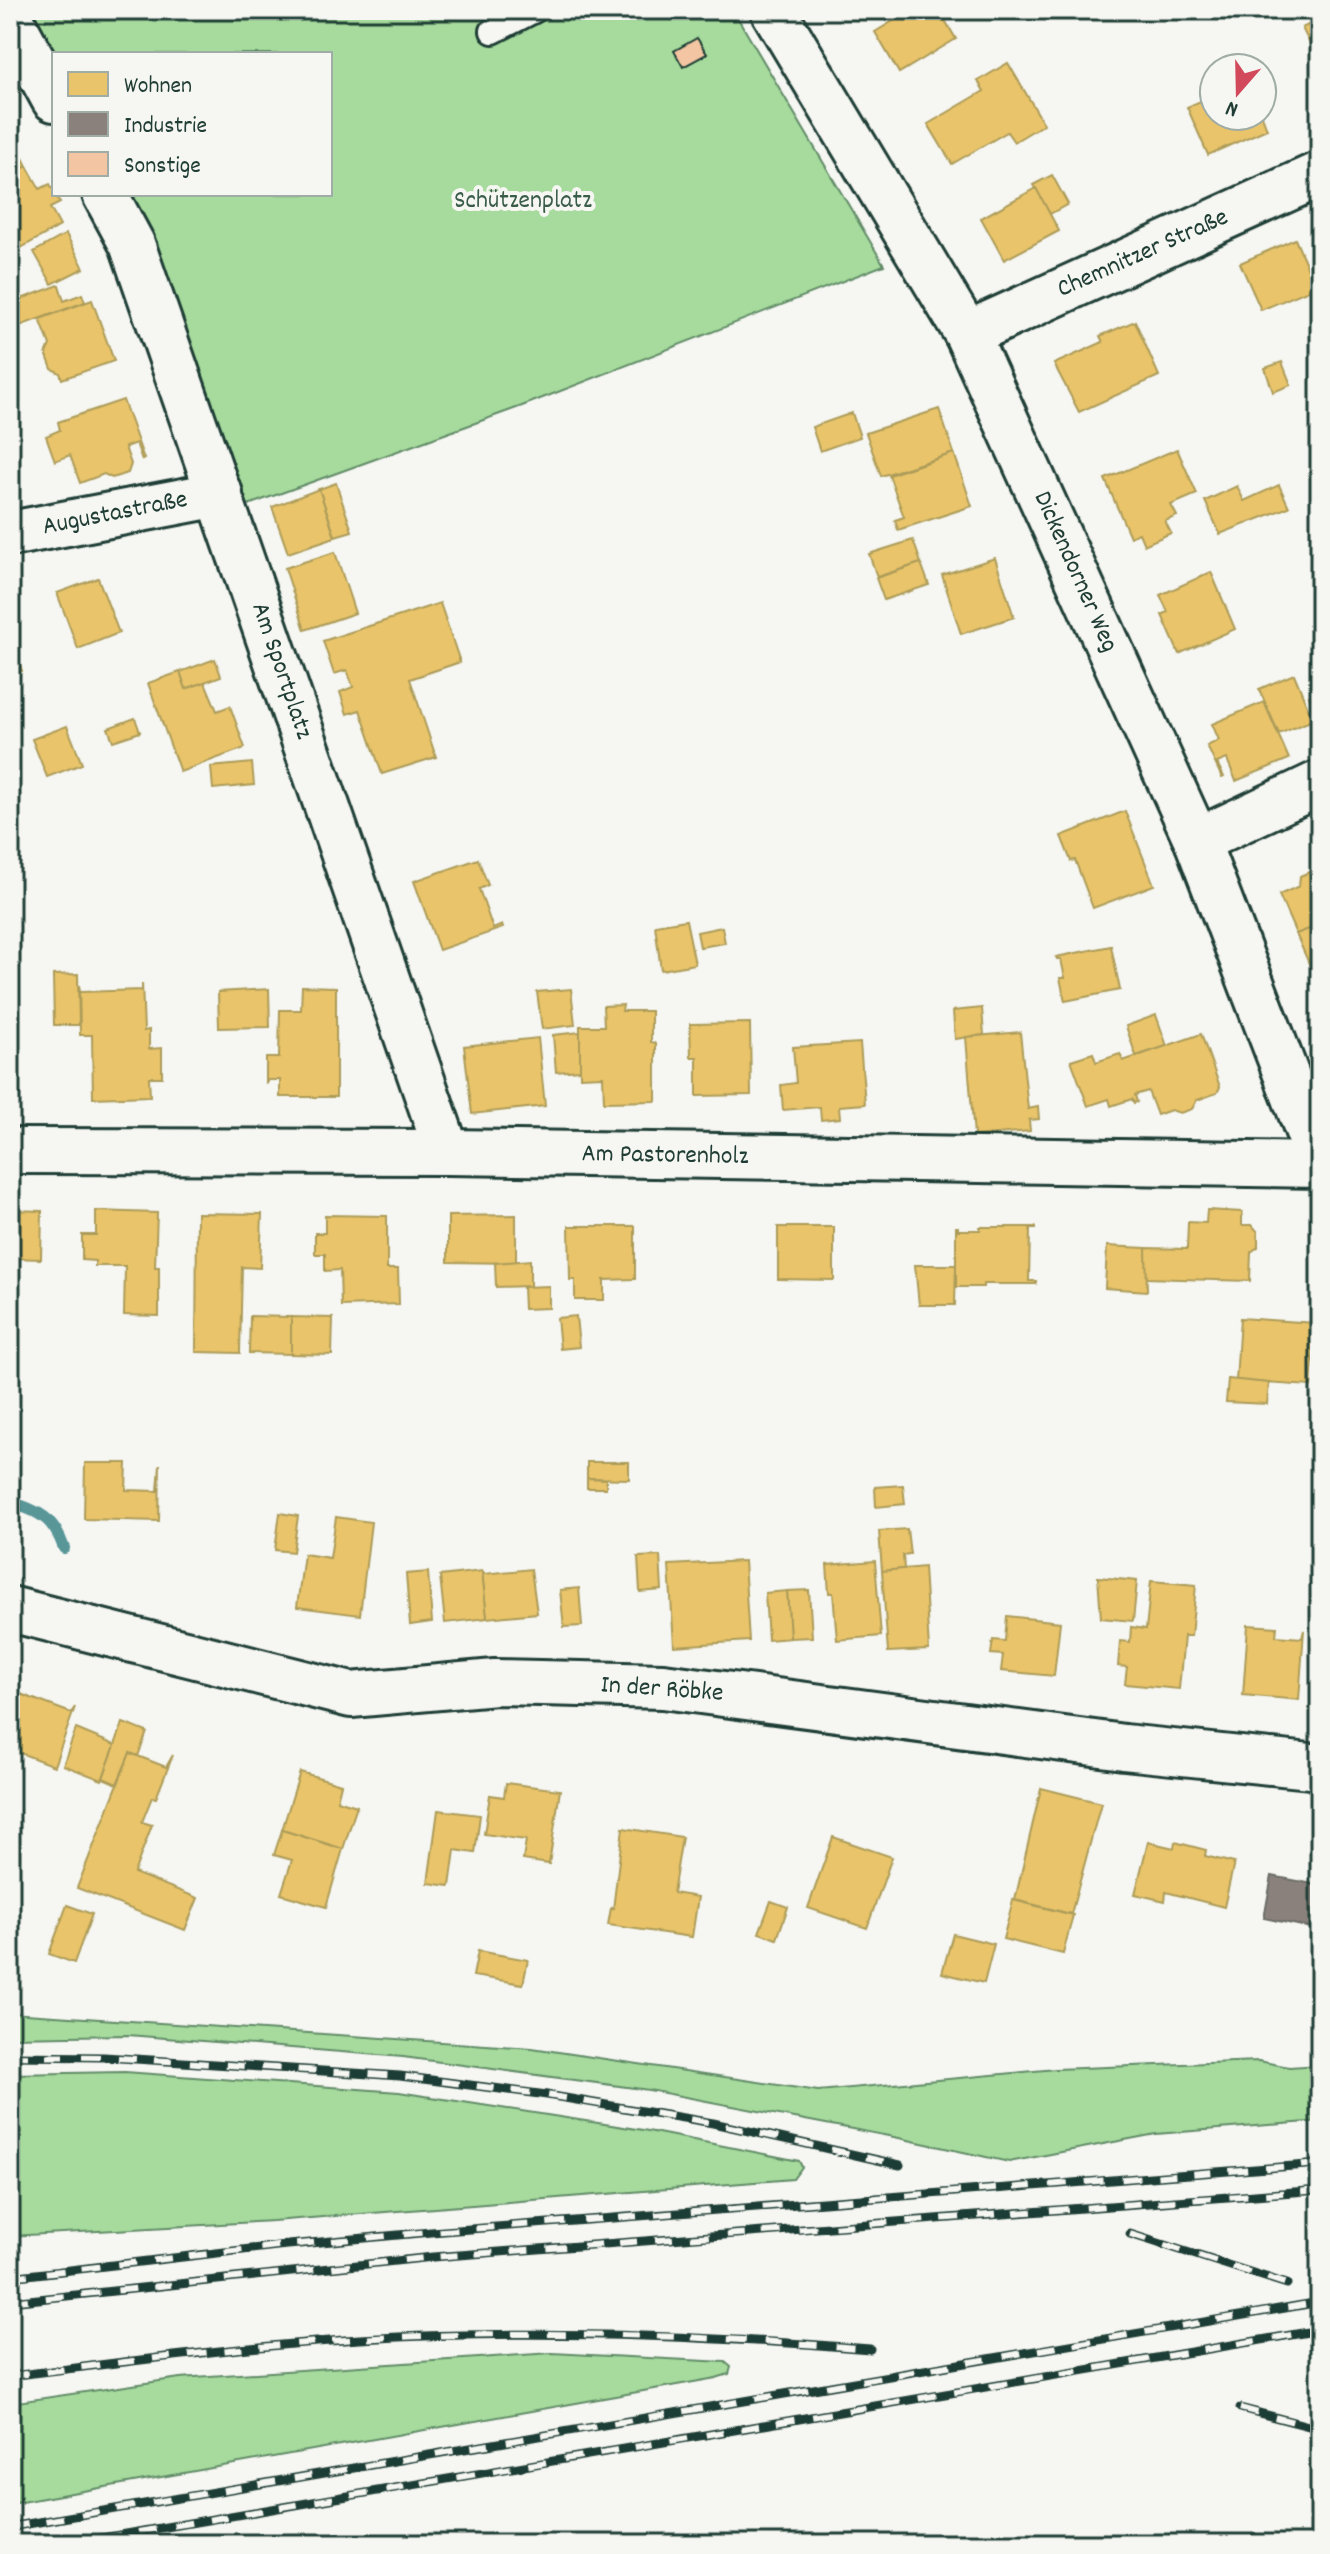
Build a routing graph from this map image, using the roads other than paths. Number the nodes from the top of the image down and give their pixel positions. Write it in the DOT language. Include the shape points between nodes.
graph roads {
  1 [pos="534,10"];
  2 [pos="773,10"];
  3 [pos="10,18"];
  4 [pos="493,31"];
  5 [pos="52,95"];
  6 [pos="1320,174"];
  7 [pos="106,196"];
  8 [pos="967,334"];
  9 [pos="220,494"];
  10 [pos="10,534"];
  11 [pos="1320,783"];
  12 [pos="1197,841"];
  13 [pos="10,1151"];
  14 [pos="447,1152"];
  15 [pos="1320,1164"];
  16 [pos="10,1609"];
  17 [pos="1320,1767"];
  1 -- 4 [label="lane"];
  2 -- 8 [label="street, Dickendorner Weg"];
  3 -- 5 [label="street"];
  6 -- 8 [label="street, Chemnitzer Straße"];
  7 -- 9 [label="street, Am Sportplatz" via="132,244"];
  8 -- 12 [label="street, Dickendorner Weg"];
  9 -- 10 [label="street, Augustastraße"];
  9 -- 14 [label="street, Am Sportplatz"];
  11 -- 12 [label="street"];
  12 -- 15 [label="street, Dickendorner Weg"];
  13 -- 14 [label="street, Am Pastorenholz"];
  14 -- 15 [label="street, Am Pastorenholz"];
  16 -- 17 [label="street, In der Röbke" via="351,1695 495,1682 663,1686 1124,1747"];
}
